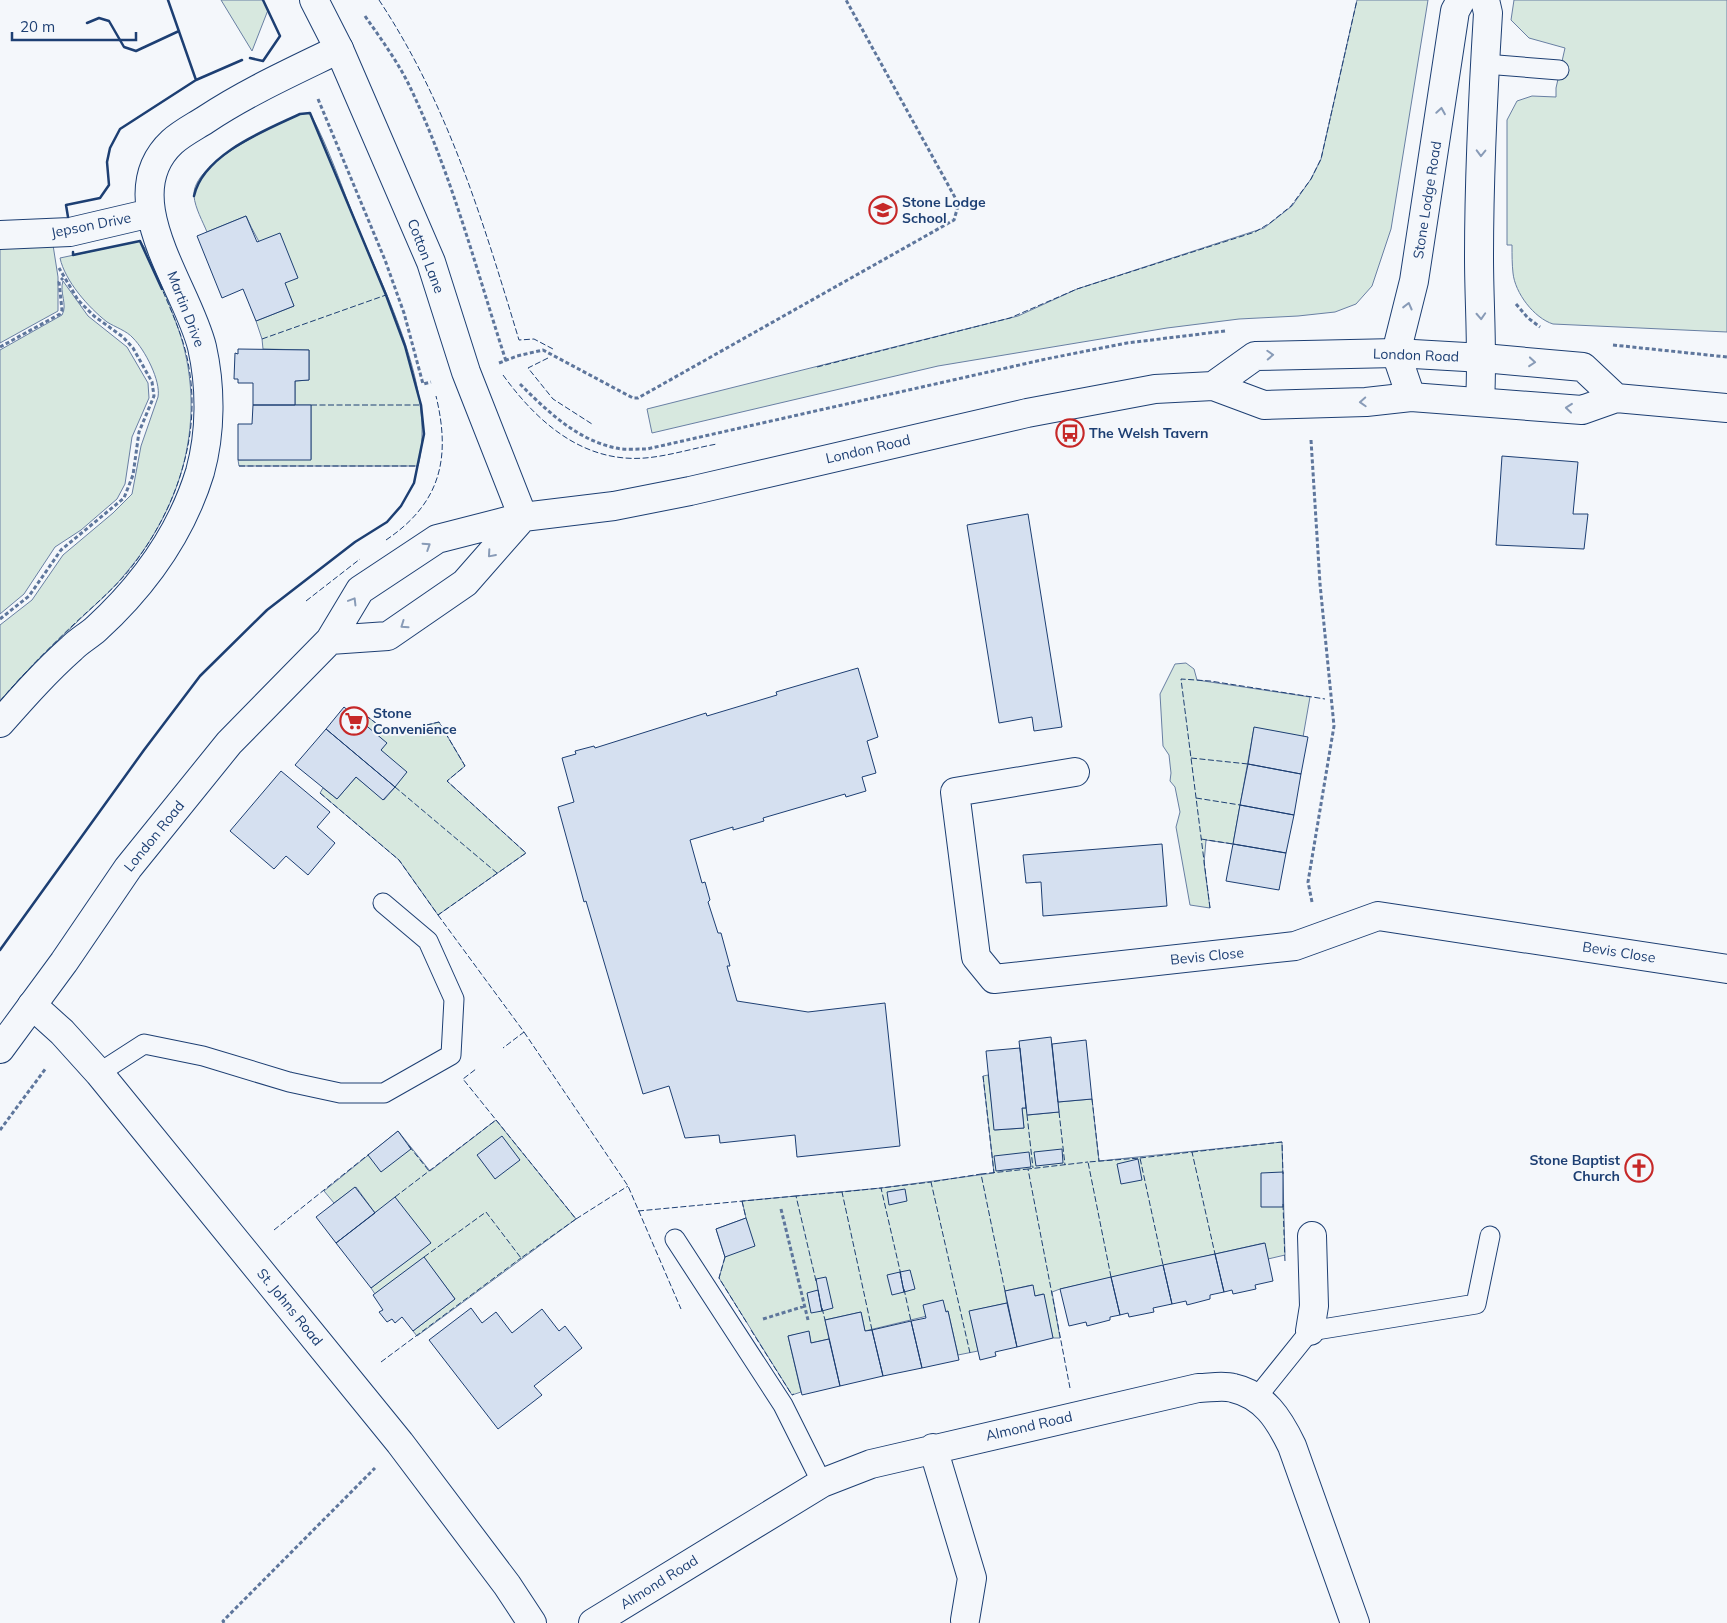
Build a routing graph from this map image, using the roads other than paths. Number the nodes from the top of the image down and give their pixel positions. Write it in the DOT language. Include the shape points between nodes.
graph roads {
  1 [pos="314,0"];
  2 [pos="1461,0"];
  3 [pos="1485,0"];
  4 [pos="339,49"];
  5 [pos="1485,64"];
  6 [pos="1559,70"];
  7 [pos="151,213"];
  8 [pos="0,235"];
  9 [pos="1396,353"];
  10 [pos="1483,358"];
  11 [pos="1213,386"];
  12 [pos="1412,397"];
  13 [pos="1616,398"];
  14 [pos="1480,401"];
  15 [pos="1727,408"];
  16 [pos="523,517"];
  17 [pos="330,640"];
  18 [pos="0,724"];
  19 [pos="1075,772"];
  20 [pos="383,903"];
  21 [pos="1727,969"];
  22 [pos="32,1005"];
  23 [pos="0,1050"];
  24 [pos="99,1073"];
  25 [pos="1312,1236"];
  26 [pos="1490,1236"];
  27 [pos="675,1239"];
  28 [pos="1310,1332"];
  29 [pos="1257,1397"];
  30 [pos="933,1448"];
  31 [pos="822,1483"];
  32 [pos="965,1620"];
  33 [pos="532,1623"];
  34 [pos="592,1623"];
  35 [pos="1355,1623"];
  1 -- 4 [label="street, Cotton Lane"];
  9 -- 2 [label="street, Stone Lodge Road, one-way" via="1414,281 1456,10"];
  3 -- 5 [label="street" via="1488,13"];
  4 -- 7 [label="street, Martin Drive" via="230,103 173,142 153,170 148,192"];
  4 -- 16 [label="street, Cotton Lane" via="431,262 466,372"];
  5 -- 6 [label="lane"];
  5 -- 10 [label="street, one-way" via="1479,235"];
  7 -- 8 [label="street, Jepson Drive" via="70,232"];
  7 -- 18 [label="street, Martin Drive" via="160,243 195,324 205,363 208,424 199,474 180,522 139,584 95,630 52,667"];
  9 -- 10 [label="street, London Road"];
  11 -- 9 [label="street, London Road, one-way" via="1255,356"];
  9 -- 12 [label="street"];
  10 -- 13 [label="street, London Road, one-way" via="1583,367"];
  10 -- 14 [label="street"];
  12 -- 11 [label="street, London Road, one-way" via="1366,402 1264,405"];
  11 -- 16 [label="street, London Road" via="1155,389 1045,409 690,491 614,506"];
  12 -- 14 [label="street, London Road"];
  13 -- 14 [label="street, London Road, one-way" via="1582,410"];
  13 -- 15 [label="street, London Road"];
  17 -- 16 [label="street, London Road, one-way" via="360,590 437,539"];
  16 -- 17 [label="street, one-way" via="465,583 388,636"];
  17 -- 22 [label="street, London Road" via="229,743 128,868"];
  19 -- 21 [label="street, Bevis Close" via="955,792 976,958 994,979 1295,946 1378,916"];
  20 -- 24 [label="lane" via="428,941 454,999 451,1055 384,1094 322,1090 203,1056 144,1044"];
  22 -- 23 [label="street, London Road"];
  22 -- 24 [label="street, St. Johns Road"];
  24 -- 33 [label="street, St. Johns Road" via="400,1443"];
  25 -- 28 [label="street" via="1314,1306"];
  26 -- 28 [label="lane" via="1476,1304"];
  27 -- 31 [label="lane" via="783,1405"];
  28 -- 29 [label="lane"];
  29 -- 30 [label="street, Almond Road" via="1232,1388 1198,1388"];
  29 -- 35 [label="street, Almond Road" via="1279,1418 1292,1446"];
  30 -- 31 [label="street, Almond Road" via="871,1464"];
  30 -- 32 [label="street" via="972,1578"];
  31 -- 34 [label="street, Almond Road"];
}
